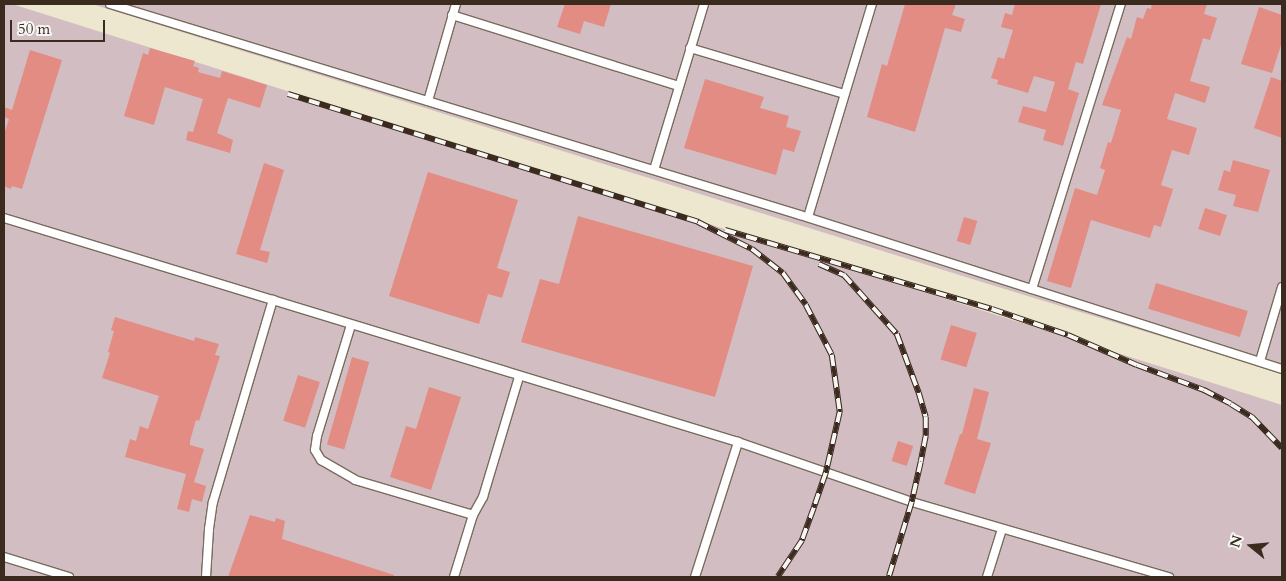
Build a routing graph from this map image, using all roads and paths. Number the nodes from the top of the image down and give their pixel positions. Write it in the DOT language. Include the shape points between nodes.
graph roads {
  1 [pos="110,4"];
  2 [pos="456,4"];
  3 [pos="704,4"];
  4 [pos="872,4"];
  5 [pos="1121,4"];
  6 [pos="452,15"];
  7 [pos="690,48"];
  8 [pos="679,86"];
  9 [pos="844,94"];
  10 [pos="428,101"];
  11 [pos="654,170"];
  12 [pos="808,217"];
  13 [pos="4,218"];
  14 [pos="1282,287"];
  15 [pos="1032,289"];
  16 [pos="274,300"];
  17 [pos="351,324"];
  18 [pos="1260,361"];
  19 [pos="1282,369"];
  20 [pos="519,377"];
  21 [pos="738,442"];
  22 [pos="473,515"];
  23 [pos="1002,529"];
  24 [pos="4,558"];
  25 [pos="69,577"];
  26 [pos="206,577"];
  27 [pos="454,577"];
  28 [pos="695,577"];
  29 [pos="987,577"];
  30 [pos="1169,577"];
  1 -- 10 [label="lane"];
  2 -- 6 [label="lane"];
  3 -- 7 [label="lane"];
  4 -- 9 [label="lane"];
  5 -- 15 [label="lane"];
  6 -- 8 [label="lane"];
  6 -- 10 [label="lane"];
  7 -- 8 [label="lane"];
  7 -- 9 [label="lane"];
  8 -- 11 [label="lane"];
  9 -- 12 [label="lane"];
  10 -- 11 [label="lane"];
  11 -- 12 [label="lane"];
  12 -- 15 [label="lane"];
  13 -- 16 [label="lane"];
  14 -- 18 [label="lane"];
  15 -- 18 [label="lane"];
  16 -- 17 [label="lane"];
  16 -- 26 [label="lane" via="213,502"];
  17 -- 20 [label="lane"];
  17 -- 22 [label="lane" via="317,436 315,450 321,460 355,480"];
  18 -- 19 [label="lane"];
  20 -- 21 [label="lane"];
  20 -- 22 [label="lane" via="483,496"];
  21 -- 23 [label="lane" via="912,502"];
  21 -- 28 [label="lane"];
  22 -- 27 [label="lane"];
  23 -- 29 [label="lane"];
  23 -- 30 [label="lane"];
  24 -- 25 [label="lane"];
}
